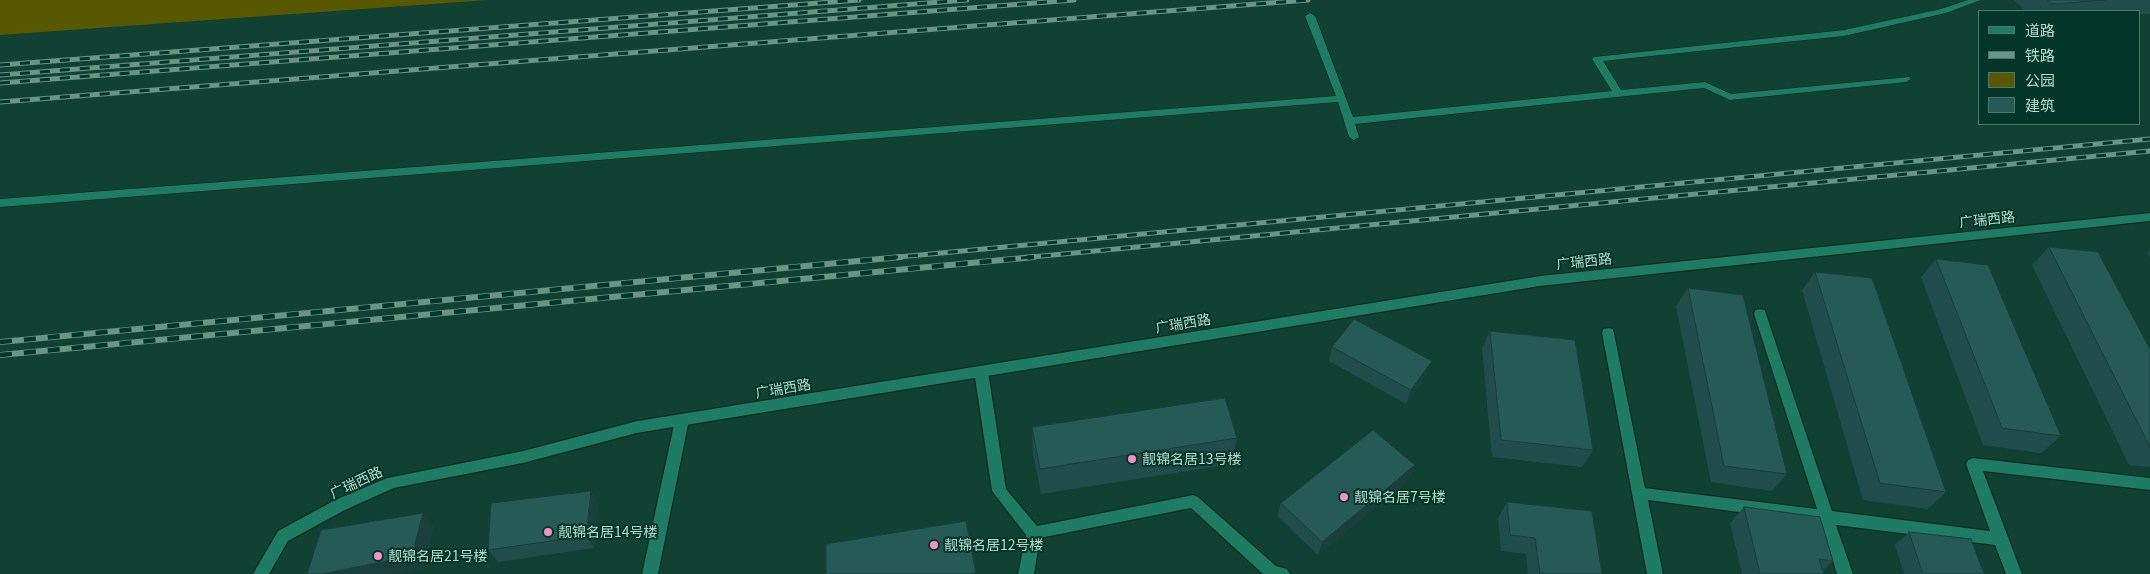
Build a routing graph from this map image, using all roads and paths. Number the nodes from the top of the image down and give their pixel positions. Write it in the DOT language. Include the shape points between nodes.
graph roads {
  1 [pos="1977,0"];
  2 [pos="1310,16"];
  3 [pos="1906,79"];
  4 [pos="1619,94"];
  5 [pos="1341,99"];
  6 [pos="1349,121"];
  7 [pos="1354,137"];
  8 [pos="0,203"];
  9 [pos="2150,218"];
  10 [pos="1760,314"];
  11 [pos="1608,333"];
  12 [pos="981,371"];
  13 [pos="682,420"];
  14 [pos="2150,484"];
  15 [pos="1639,493"];
  16 [pos="1828,517"];
  17 [pos="1034,534"];
  18 [pos="2000,539"];
  19 [pos="261,574"];
  20 [pos="650,574"];
  21 [pos="1026,574"];
  22 [pos="1282,574"];
  23 [pos="1654,574"];
  24 [pos="1845,574"];
  25 [pos="2014,574"];
  1 -- 4 [label="lane" via="1844,33 1597,58"];
  2 -- 5 [label="lane"];
  3 -- 4 [label="lane" via="1730,97 1705,85"];
  4 -- 6 [label="lane"];
  5 -- 6 [label="lane"];
  5 -- 8 [label="lane"];
  6 -- 7 [label="lane"];
  9 -- 12 [label="street, 广瑞西路" via="1540,281"];
  10 -- 16 [label="street"];
  11 -- 15 [label="street"];
  12 -- 13 [label="street, 广瑞西路"];
  12 -- 17 [label="street" via="999,491"];
  13 -- 19 [label="street, 广瑞西路" via="637,427 523,457 392,482 283,536"];
  13 -- 20 [label="street"];
  14 -- 18 [label="street" via="1973,464"];
  15 -- 16 [label="street"];
  15 -- 23 [label="street"];
  16 -- 18 [label="street"];
  16 -- 24 [label="street"];
  17 -- 21 [label="street"];
  17 -- 22 [label="street" via="1193,501 1273,574"];
  18 -- 25 [label="street"];
}
